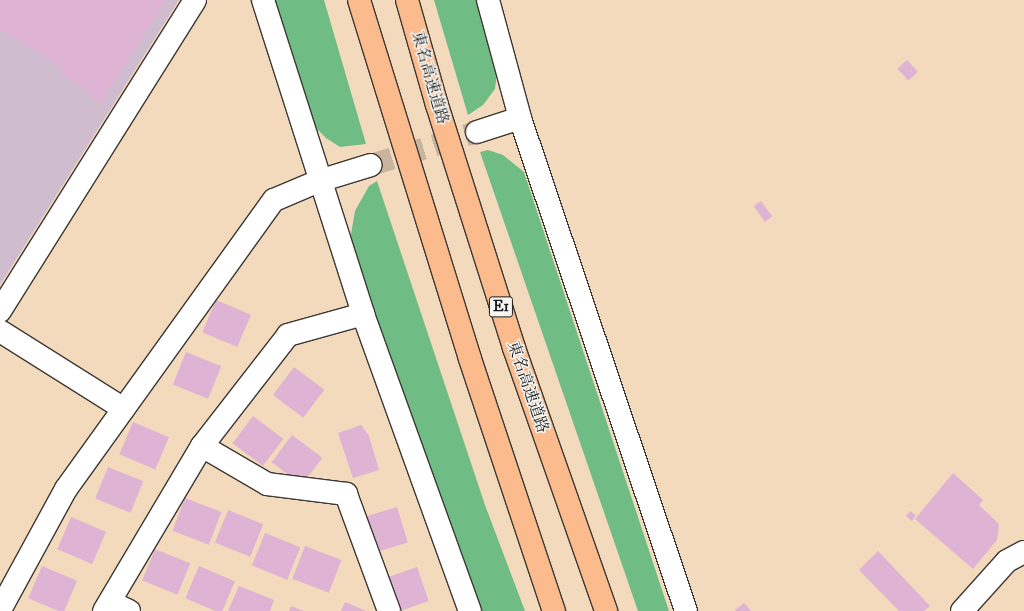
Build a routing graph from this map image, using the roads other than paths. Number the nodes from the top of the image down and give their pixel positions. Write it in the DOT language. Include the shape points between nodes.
graph roads {
  1 [pos="195,0"];
  2 [pos="263,0"];
  3 [pos="358,0"];
  4 [pos="407,0"];
  5 [pos="488,0"];
  6 [pos="520,118"];
  7 [pos="477,132"];
  8 [pos="371,165"];
  9 [pos="319,181"];
  10 [pos="0,311"];
  11 [pos="363,314"];
  12 [pos="0,331"];
  13 [pos="124,409"];
  14 [pos="202,446"];
  15 [pos="1024,552"];
  16 [pos="107,607"];
  17 [pos="0,610"];
  18 [pos="129,611"];
  19 [pos="389,611"];
  20 [pos="470,611"];
  21 [pos="554,611"];
  22 [pos="606,611"];
  23 [pos="686,611"];
  24 [pos="962,611"];
  1 -- 10 [label="street"];
  2 -- 9 [label="street"];
  3 -- 21 [label="highway" via="467,351"];
  4 -- 22 [label="highway, 東名高速道路 / E1" via="437,105 514,348"];
  5 -- 6 [label="street"];
  6 -- 7 [label="street"];
  6 -- 23 [label="street"];
  8 -- 9 [label="street"];
  9 -- 11 [label="street"];
  9 -- 13 [label="street" via="274,200"];
  11 -- 14 [label="street" via="288,335"];
  11 -- 20 [label="street"];
  12 -- 13 [label="street"];
  13 -- 17 [label="street" via="66,489"];
  14 -- 16 [label="street"];
  14 -- 19 [label="street" via="267,484 346,494"];
  15 -- 24 [label="street" via="1007,561"];
  16 -- 18 [label="street"];
}
